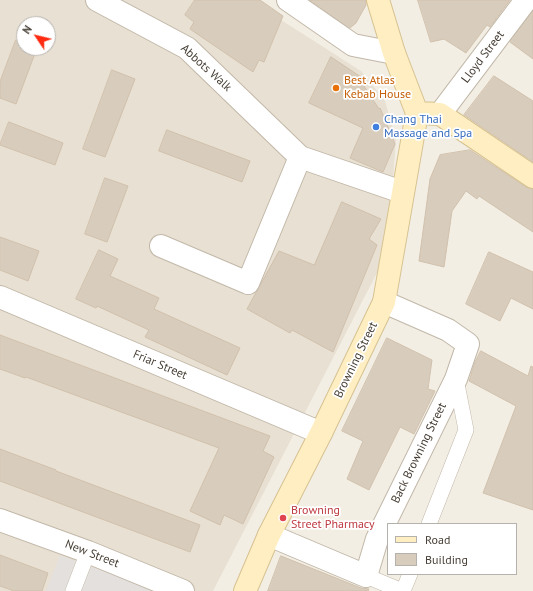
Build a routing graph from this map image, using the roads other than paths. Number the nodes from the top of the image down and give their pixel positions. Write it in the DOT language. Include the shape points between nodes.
graph roads {
  1 [pos="97,0"];
  2 [pos="288,0"];
  3 [pos="378,0"];
  4 [pos="526,0"];
  5 [pos="394,53"];
  6 [pos="417,113"];
  7 [pos="440,114"];
  8 [pos="300,157"];
  9 [pos="533,177"];
  10 [pos="402,192"];
  11 [pos="161,246"];
  12 [pos="0,297"];
  13 [pos="384,302"];
  14 [pos="456,379"];
  15 [pos="321,433"];
  16 [pos="0,520"];
  17 [pos="429,523"];
  18 [pos="269,535"];
  19 [pos="88,552"];
  20 [pos="410,575"];
  21 [pos="366,576"];
  22 [pos="153,585"];
  23 [pos="72,591"];
  24 [pos="183,591"];
  25 [pos="245,591"];
  26 [pos="403,591"];
  1 -- 8 [label="street, Abbots Walk" via="187,48"];
  2 -- 5 [label="street" via="353,45"];
  3 -- 5 [label="street"];
  4 -- 7 [label="street, Lloyd Street"];
  5 -- 6 [label="street"];
  6 -- 7 [label="street"];
  6 -- 10 [label="street, Browning Street"];
  7 -- 9 [label="street"];
  8 -- 10 [label="street, Abbots Walk"];
  8 -- 11 [label="street" via="248,283"];
  10 -- 13 [label="street, Browning Street"];
  12 -- 15 [label="street, Friar Street"];
  13 -- 14 [label="street, Back Browning Street" via="448,330 468,344"];
  13 -- 15 [label="street, Browning Street"];
  14 -- 17 [label="lane" via="466,430"];
  14 -- 21 [label="street, Back Browning Street" via="377,539"];
  15 -- 18 [label="street, Browning Street"];
  16 -- 19 [label="street, New Street"];
  18 -- 21 [label="street"];
  18 -- 25 [label="street, Browning Street"];
  19 -- 22 [label="street, New Street"];
  19 -- 23 [label="lane"];
  20 -- 26 [label="lane"];
  21 -- 26 [label="lane"];
  22 -- 24 [label="street, New Street"];
}
